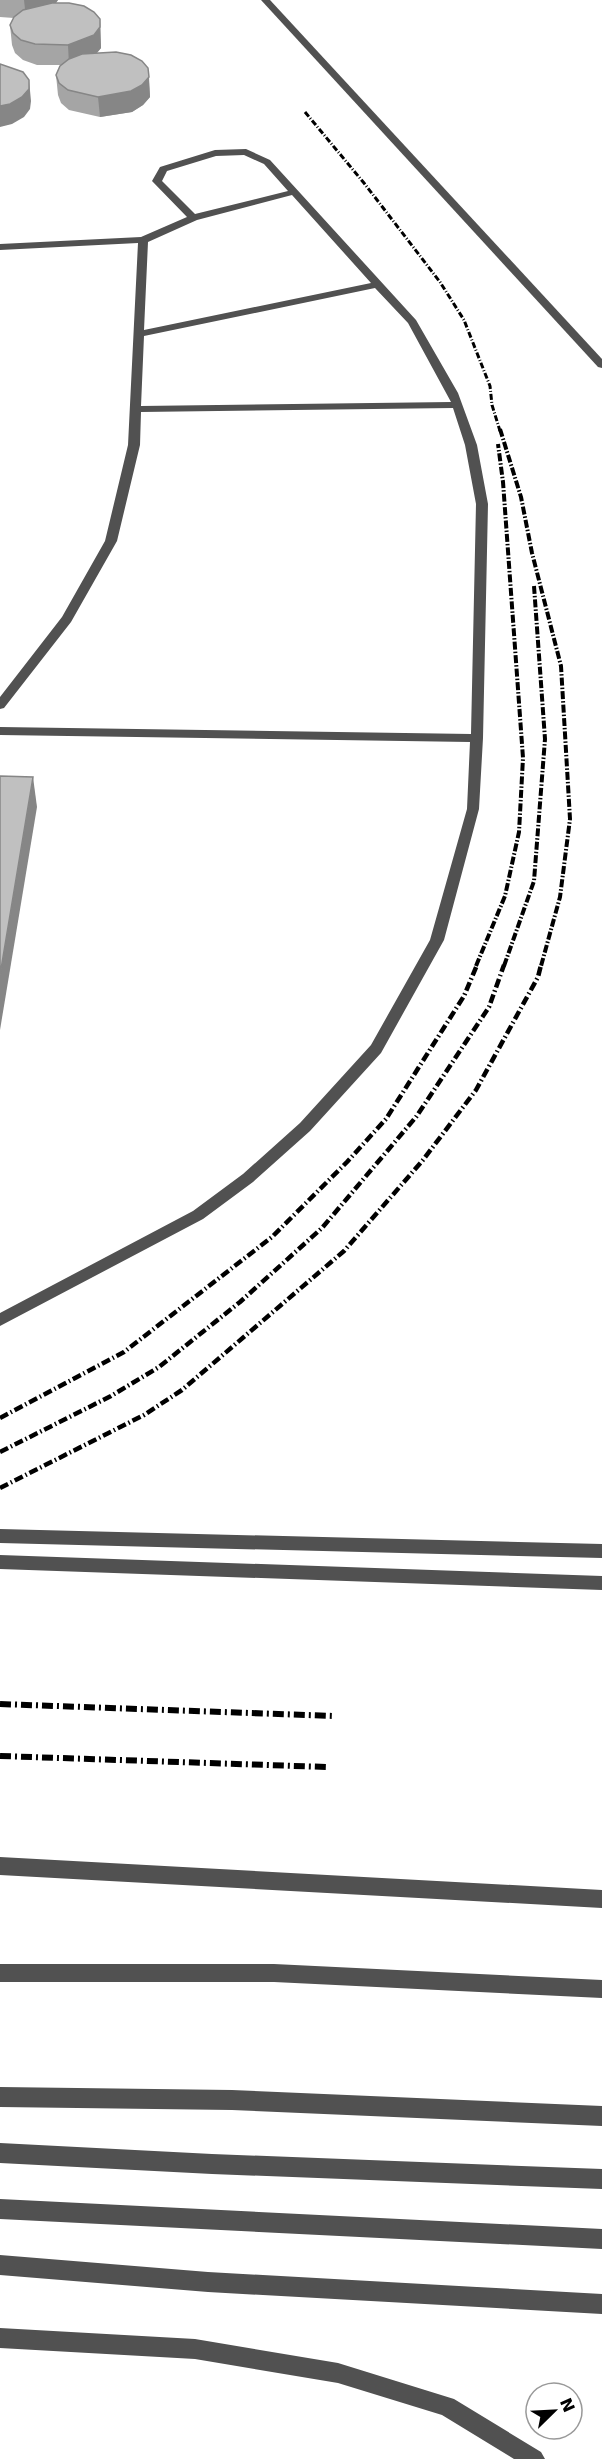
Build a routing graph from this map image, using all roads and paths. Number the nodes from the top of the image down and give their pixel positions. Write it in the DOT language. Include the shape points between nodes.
graph roads {
  1 [pos="265,0"];
  2 [pos="294,192"];
  3 [pos="193,218"];
  4 [pos="143,240"];
  5 [pos="0,246"];
  6 [pos="379,284"];
  7 [pos="140,334"];
  8 [pos="602,365"];
  9 [pos="457,405"];
  10 [pos="136,409"];
  11 [pos="0,705"];
  12 [pos="0,731"];
  13 [pos="477,738"];
  14 [pos="0,1320"];
  15 [pos="0,1536"];
  16 [pos="602,1551"];
  17 [pos="0,1562"];
  18 [pos="602,1583"];
  19 [pos="0,1866"];
  20 [pos="602,1899"];
  21 [pos="0,1973"];
  22 [pos="602,1989"];
  23 [pos="0,2097"];
  24 [pos="602,2116"];
  25 [pos="0,2153"];
  26 [pos="602,2179"];
  27 [pos="0,2209"];
  28 [pos="602,2239"];
  29 [pos="0,2265"];
  30 [pos="602,2304"];
  31 [pos="0,2338"];
  32 [pos="534,2459"];
  1 -- 8 [label="street"];
  2 -- 3 [label="street"];
  2 -- 3 [label="street" via="267,162 246,152 215,153 162,169 157,181"];
  2 -- 6 [label="street"];
  3 -- 4 [label="street"];
  4 -- 5 [label="street"];
  4 -- 7 [label="street"];
  6 -- 7 [label="street"];
  6 -- 9 [label="street" via="412,322"];
  7 -- 10 [label="street"];
  9 -- 10 [label="street"];
  9 -- 13 [label="street" via="471,445 482,504"];
  10 -- 11 [label="street" via="134,445 111,541 67,619"];
  12 -- 13 [label="street"];
  13 -- 14 [label="street" via="473,809 437,940 376,1049 305,1127 248,1178 198,1215"];
  15 -- 16 [label="street"];
  17 -- 18 [label="street"];
  19 -- 20 [label="street"];
  21 -- 22 [label="street" via="274,1973"];
  23 -- 24 [label="street" via="232,2100"];
  25 -- 26 [label="street"];
  27 -- 28 [label="street"];
  29 -- 30 [label="street" via="208,2282"];
  31 -- 32 [label="street" via="195,2349 338,2373 447,2406"];
}
